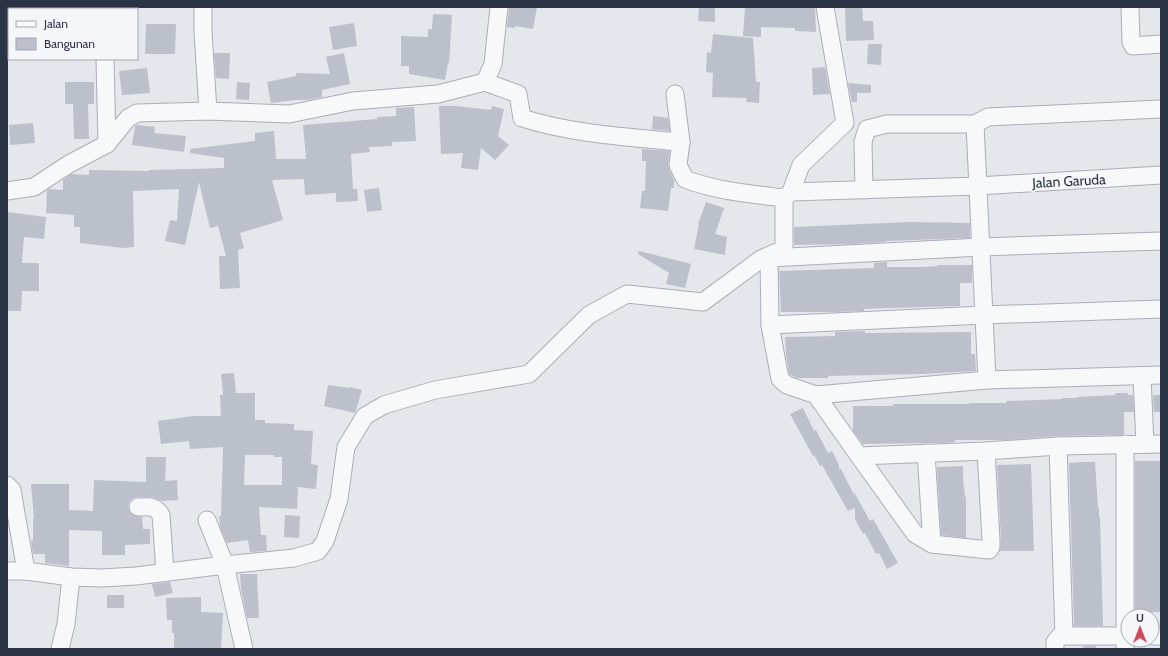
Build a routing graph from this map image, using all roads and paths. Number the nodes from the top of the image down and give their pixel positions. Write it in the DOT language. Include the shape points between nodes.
graph roads {
  1 [pos="204,7"];
  2 [pos="499,7"];
  3 [pos="825,7"];
  4 [pos="1130,7"];
  5 [pos="1161,44"];
  6 [pos="105,60"];
  7 [pos="485,82"];
  8 [pos="675,94"];
  9 [pos="1161,109"];
  10 [pos="208,111"];
  11 [pos="975,124"];
  12 [pos="681,142"];
  13 [pos="107,144"];
  14 [pos="1161,176"];
  15 [pos="978,186"];
  16 [pos="864,190"];
  17 [pos="7,191"];
  18 [pos="787,195"];
  19 [pos="1161,241"];
  20 [pos="981,247"];
  21 [pos="767,258"];
  22 [pos="1161,309"];
  23 [pos="984,315"];
  24 [pos="770,325"];
  25 [pos="1161,375"];
  26 [pos="1142,376"];
  27 [pos="988,380"];
  28 [pos="816,395"];
  29 [pos="1125,444"];
  30 [pos="1153,444"];
  31 [pos="1058,446"];
  32 [pos="986,451"];
  33 [pos="926,453"];
  34 [pos="859,456"];
  35 [pos="7,485"];
  36 [pos="138,507"];
  37 [pos="207,520"];
  38 [pos="932,544"];
  39 [pos="224,565"];
  40 [pos="7,571"];
  41 [pos="26,571"];
  42 [pos="165,572"];
  43 [pos="71,577"];
  44 [pos="1126,608"];
  45 [pos="1120,640"];
  46 [pos="1060,642"];
  47 [pos="60,649"];
  48 [pos="244,649"];
  1 -- 10 [label="street"];
  2 -- 7 [label="street" via="493,64"];
  3 -- 18 [label="street" via="845,123 802,165"];
  4 -- 5 [label="street" via="1130,42 1133,46"];
  6 -- 13 [label="street"];
  7 -- 10 [label="street" via="438,94 353,101 289,114"];
  7 -- 12 [label="street" via="518,94 522,118 544,125"];
  8 -- 12 [label="street"];
  9 -- 11 [label="street" via="988,118"];
  10 -- 13 [label="street" via="137,113 128,118"];
  11 -- 15 [label="street"];
  11 -- 16 [label="street" via="887,124 867,128 863,142"];
  12 -- 18 [label="street, Jalan Garuda" via="678,165 684,179 732,192"];
  13 -- 17 [label="street" via="69,164 34,187"];
  14 -- 15 [label="street, Jalan Garuda"];
  15 -- 16 [label="street, Jalan Garuda"];
  15 -- 20 [label="street"];
  16 -- 18 [label="street, Jalan Garuda"];
  18 -- 21 [label="street" via="784,248"];
  19 -- 20 [label="street"];
  20 -- 21 [label="street"];
  20 -- 23 [label="street"];
  21 -- 24 [label="street"];
  21 -- 39 [label="street" via="703,302 627,294 589,315 529,374 435,390 384,405 365,416 346,447 339,499 325,542 318,551 294,558"];
  22 -- 23 [label="street"];
  23 -- 24 [label="street"];
  23 -- 27 [label="street"];
  24 -- 28 [label="street" via="780,379 787,385"];
  25 -- 26 [label="street"];
  26 -- 27 [label="street"];
  26 -- 30 [label="street"];
  27 -- 28 [label="street"];
  28 -- 34 [label="street"];
  29 -- 30 [label="street"];
  29 -- 31 [label="street"];
  29 -- 44 [label="street"];
  31 -- 32 [label="street"];
  31 -- 46 [label="street"];
  32 -- 33 [label="street"];
  32 -- 38 [label="street" via="991,547 989,550"];
  33 -- 34 [label="street"];
  33 -- 38 [label="street"];
  34 -- 38 [label="street" via="915,534"];
  35 -- 41 [label="street" via="12,490"];
  36 -- 42 [label="street" via="154,507 161,515"];
  37 -- 39 [label="street"];
  39 -- 42 [label="street"];
  39 -- 48 [label="street"];
  40 -- 41 [label="street"];
  41 -- 43 [label="street"];
  42 -- 43 [label="street" via="102,578"];
  43 -- 47 [label="street" via="66,624"];
  45 -- 46 [label="street"];
}
